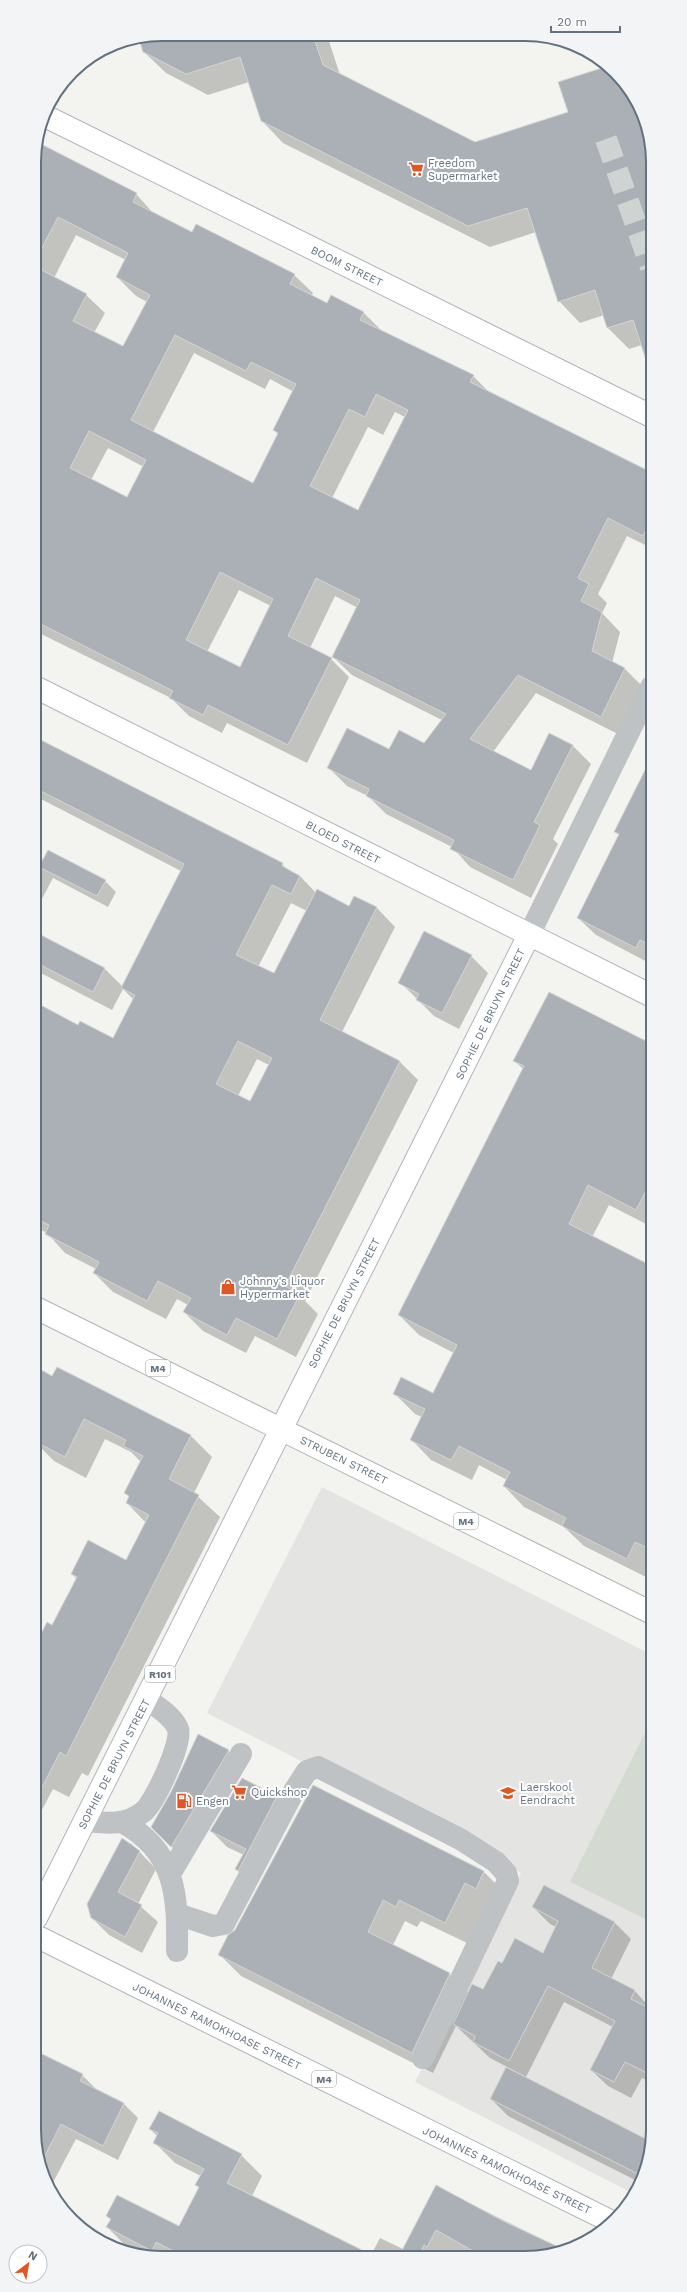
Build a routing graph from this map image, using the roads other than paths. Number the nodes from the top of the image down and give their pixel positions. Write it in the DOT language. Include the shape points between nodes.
graph roads {
  1 [pos="49,118"];
  2 [pos="646,414"];
  3 [pos="41,690"];
  4 [pos="646,697"];
  5 [pos="529,935"];
  6 [pos="646,993"];
  7 [pos="41,1310"];
  8 [pos="281,1429"];
  9 [pos="646,1604"];
  10 [pos="147,1699"];
  11 [pos="241,1754"];
  12 [pos="84,1821"];
  13 [pos="122,1822"];
  14 [pos="170,1874"];
  15 [pos="41,1908"];
  16 [pos="177,1914"];
  17 [pos="41,1938"];
  18 [pos="178,1951"];
  19 [pos="423,2058"];
  20 [pos="607,2219"];
  1 -- 2 [label="main road, BOOM STREET"];
  3 -- 5 [label="main road, BLOED STREET"];
  4 -- 5 [label="street, SOPHIE DE BRUYN STREET / R101"];
  5 -- 6 [label="main road, BLOED STREET"];
  5 -- 8 [label="main road, SOPHIE DE BRUYN STREET / R101"];
  7 -- 8 [label="main road, STRUBEN STREET / M4"];
  8 -- 9 [label="main road, STRUBEN STREET / M4"];
  8 -- 10 [label="main road, SOPHIE DE BRUYN STREET / R101"];
  10 -- 12 [label="main road, SOPHIE DE BRUYN STREET / R101"];
  10 -- 13 [label="street" via="178,1729 177,1746 153,1799 144,1812"];
  11 -- 14 [label="street"];
  12 -- 13 [label="street" via="117,1824"];
  12 -- 15 [label="main road, SOPHIE DE BRUYN STREET / R101"];
  13 -- 14 [label="street" via="135,1828 153,1844"];
  14 -- 16 [label="street"];
  16 -- 18 [label="street"];
  16 -- 19 [label="street" via="213,1926 224,1924 294,1791 308,1771 318,1767 460,1839 496,1862 506,1873 508,1881"];
  17 -- 20 [label="main road, JOHANNES RAMOKHOASE STREET / M4"];
}
